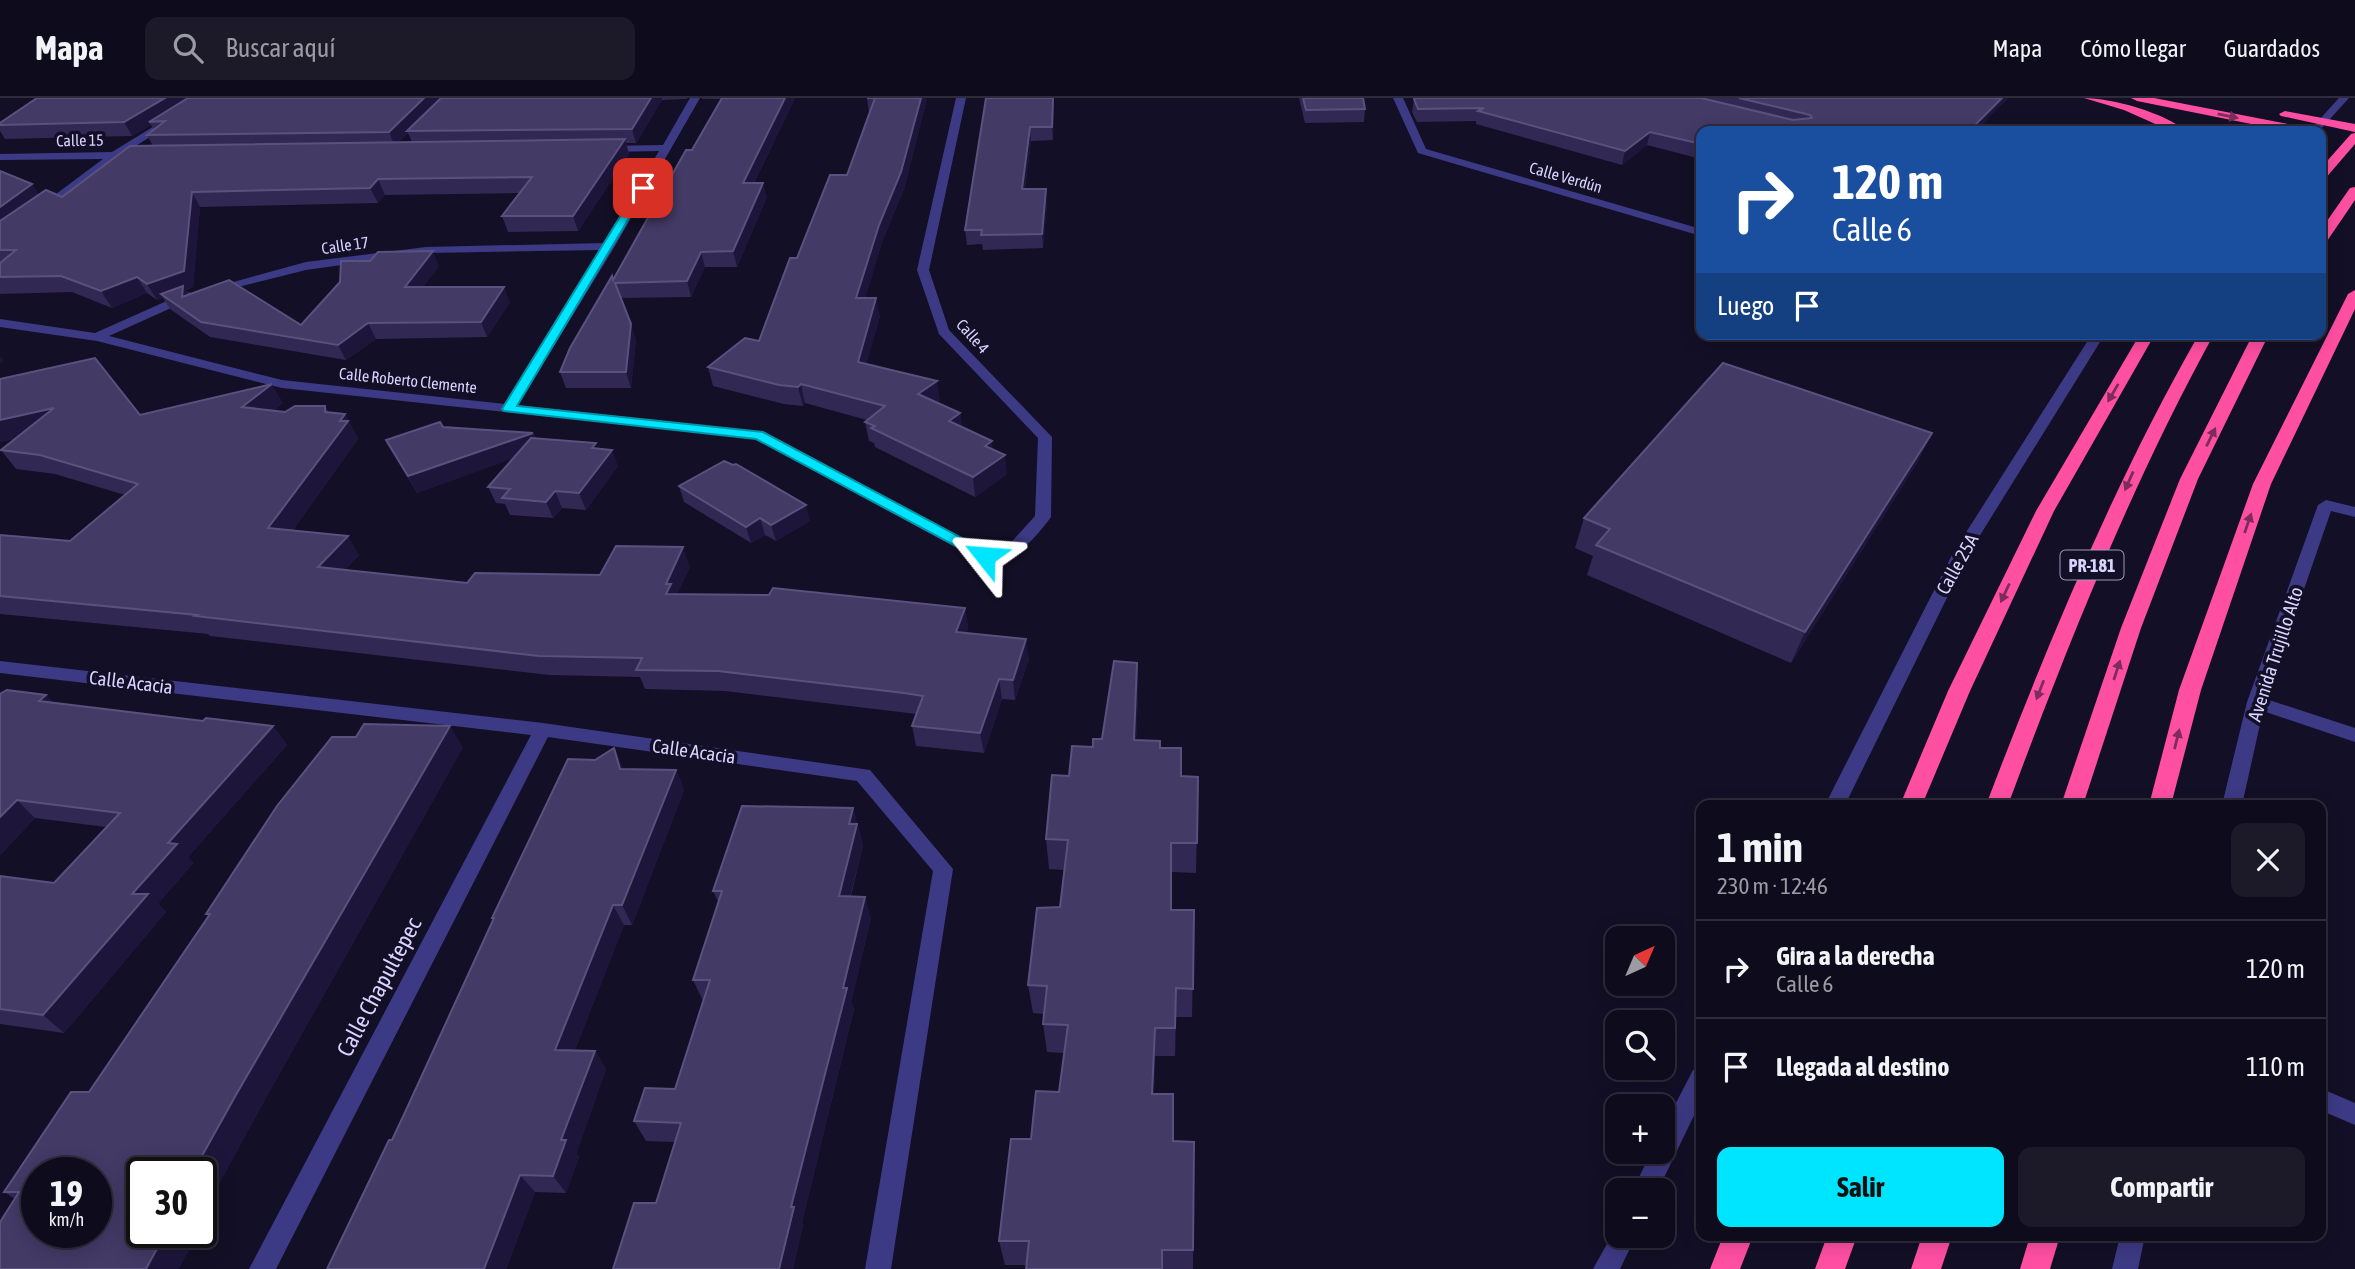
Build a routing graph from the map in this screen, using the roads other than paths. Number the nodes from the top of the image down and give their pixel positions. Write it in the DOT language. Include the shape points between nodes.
graph roads {
  1 [pos="206,98"];
  2 [pos="695,98"];
  3 [pos="961,98"];
  4 [pos="1398,98"];
  5 [pos="2090,98"];
  6 [pos="2137,98"];
  7 [pos="2204,98"];
  8 [pos="2344,98"];
  9 [pos="2169,126"];
  10 [pos="2278,126"];
  11 [pos="2308,126"];
  12 [pos="2321,126"];
  13 [pos="2355,128"];
  14 [pos="2326,129"];
  15 [pos="2326,131"];
  16 [pos="2355,140"];
  17 [pos="665,148"];
  18 [pos="595,149"];
  19 [pos="114,155"];
  20 [pos="155,155"];
  21 [pos="0,157"];
  22 [pos="2326,171"];
  23 [pos="2355,191"];
  24 [pos="31,216"];
  25 [pos="1696,232"];
  26 [pos="2326,232"];
  27 [pos="609,246"];
  28 [pos="2355,294"];
  29 [pos="0,323"];
  30 [pos="97,337"];
  31 [pos="2095,340"];
  32 [pos="2145,340"];
  33 [pos="2204,340"];
  34 [pos="2258,340"];
  35 [pos="509,409"];
  36 [pos="2355,512"];
  37 [pos="1031,531"];
  38 [pos="0,667"];
  39 [pos="2256,702"];
  40 [pos="543,730"];
  41 [pos="2355,735"];
  42 [pos="1838,800"];
  43 [pos="1913,800"];
  44 [pos="1999,800"];
  45 [pos="2074,800"];
  46 [pos="2161,800"];
  47 [pos="2233,800"];
  48 [pos="1696,1087"];
  49 [pos="2326,1102"];
  50 [pos="2355,1114"];
  51 [pos="1651,1178"];
  52 [pos="1736,1241"];
  53 [pos="1840,1241"];
  54 [pos="1935,1241"];
  55 [pos="2043,1241"];
  56 [pos="2132,1241"];
  57 [pos="1617,1248"];
  58 [pos="262,1269"];
  59 [pos="878,1269"];
  60 [pos="1606,1269"];
  61 [pos="1725,1269"];
  62 [pos="1830,1269"];
  63 [pos="1926,1269"];
  64 [pos="2035,1269"];
  65 [pos="2125,1269"];
  1 -- 19 [label="street"];
  2 -- 17 [label="street"];
  3 -- 37 [label="street, Calle 4" via="923,270 943,331 1045,437 1044,517"];
  4 -- 25 [label="street, Calle Verdún" via="1422,150"];
  5 -- 9 [label="highway"];
  6 -- 10 [label="highway, one-way"];
  7 -- 11 [label="highway"];
  8 -- 12 [label="street"];
  13 -- 14 [label="highway"];
  15 -- 16 [label="highway"];
  16 -- 22 [label="highway"];
  17 -- 18 [label="street"];
  17 -- 27 [label="street"];
  19 -- 20 [label="street, Calle 15"];
  19 -- 21 [label="street, Calle 15"];
  19 -- 24 [label="street"];
  23 -- 26 [label="highway"];
  27 -- 30 [label="street, Calle 17" via="426,250 306,266 180,297"];
  27 -- 35 [label="street"];
  46 -- 28 [label="highway, one-way" via="2190,690 2262,484"];
  29 -- 30 [label="street, Calle Roberto Clemente"];
  30 -- 35 [label="street, Calle Roberto Clemente" via="282,384"];
  31 -- 42 [label="street, Calle 25A" via="1961,553"];
  32 -- 43 [label="highway, one-way" via="2045,511 1959,691"];
  33 -- 44 [label="highway, PR-181, one-way" via="2137,461 2060,637"];
  45 -- 34 [label="highway, PR-181, one-way" via="2131,628 2189,479"];
  35 -- 37 [label="street, Calle Roberto Clemente" via="759,435 985,556 1012,551"];
  36 -- 39 [label="street, Avenida Trujillo Alto" via="2326,505"];
  38 -- 40 [label="street, Calle Acacia"];
  39 -- 41 [label="street"];
  39 -- 47 [label="street, Avenida Trujillo Alto"];
  40 -- 58 [label="street, Calle Chapultepec"];
  40 -- 59 [label="street, Calle Acacia" via="863,775 943,869"];
  48 -- 51 [label="street"];
  49 -- 50 [label="street"];
  52 -- 61 [label="highway"];
  53 -- 62 [label="highway"];
  54 -- 63 [label="highway"];
  55 -- 64 [label="highway"];
  56 -- 65 [label="street"];
  57 -- 60 [label="street"];
}
